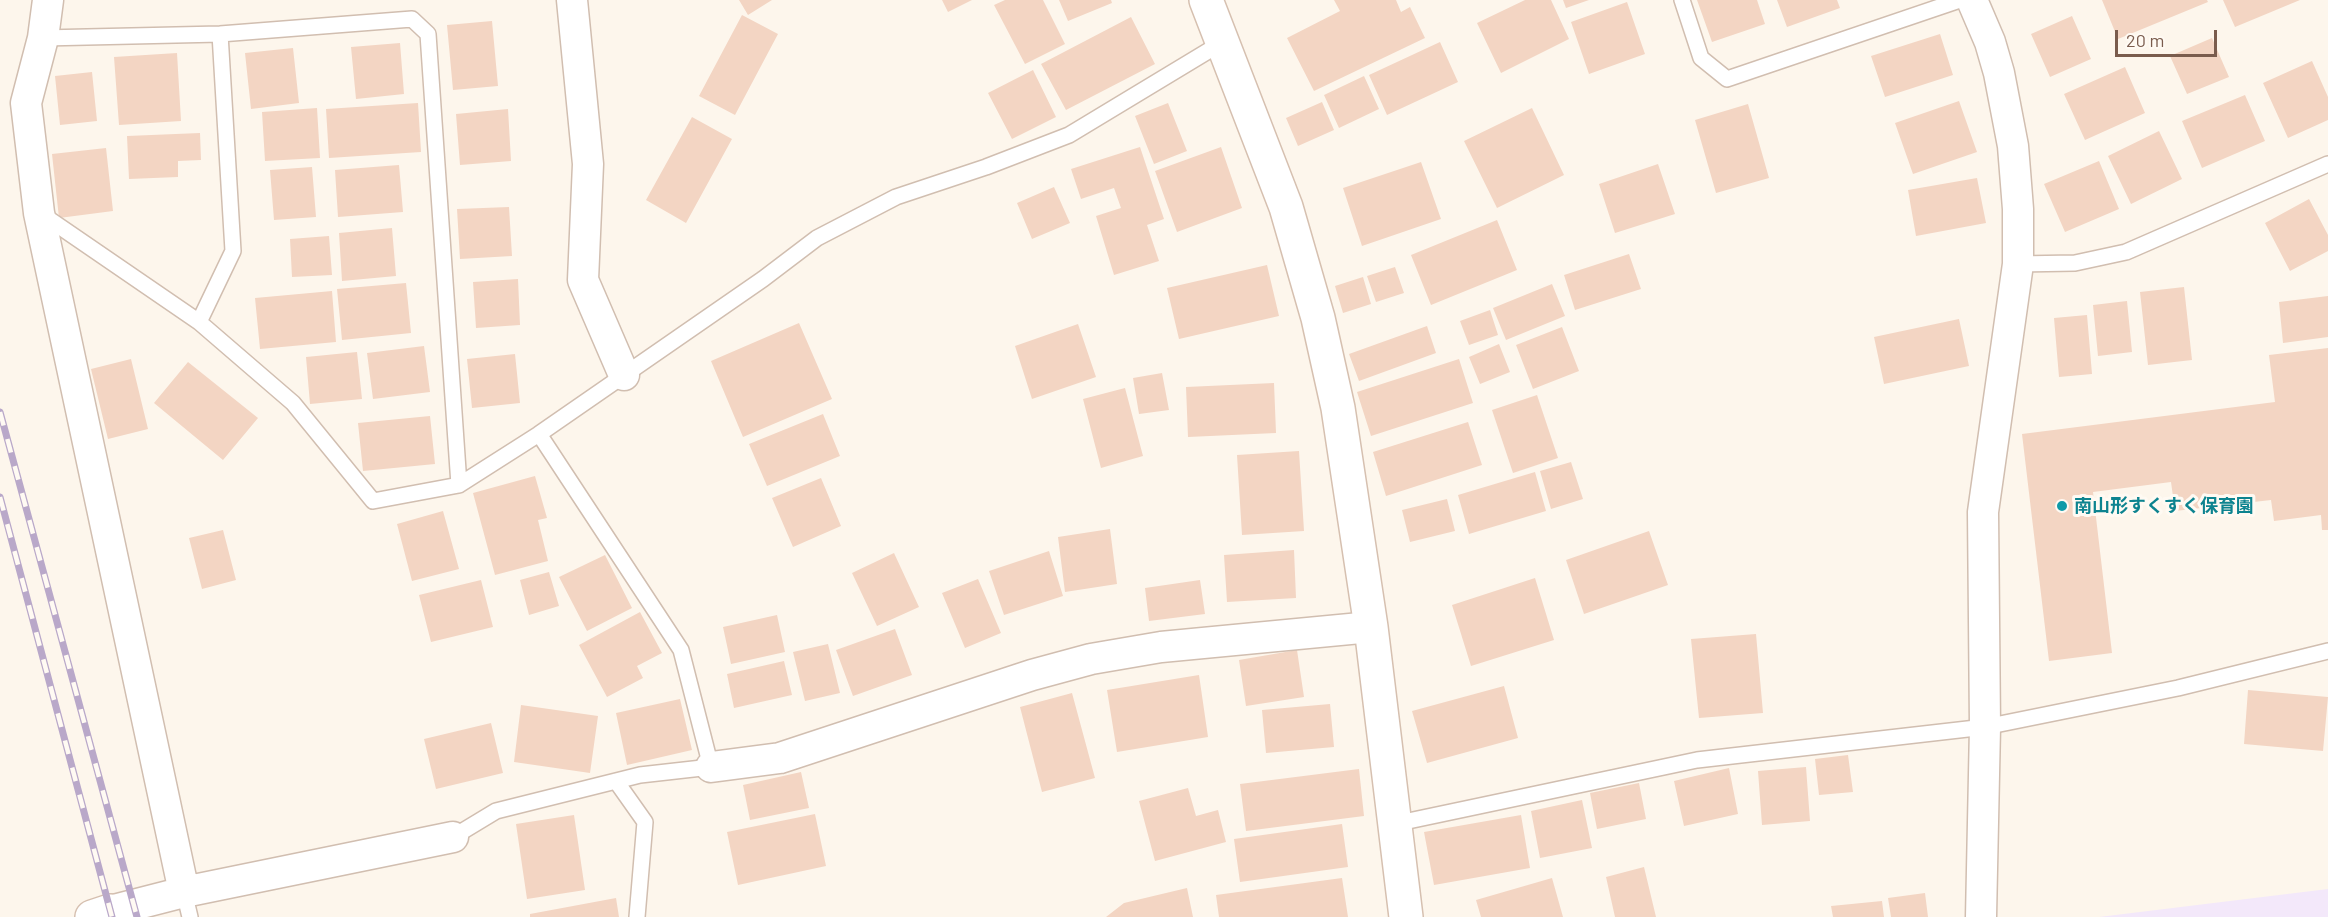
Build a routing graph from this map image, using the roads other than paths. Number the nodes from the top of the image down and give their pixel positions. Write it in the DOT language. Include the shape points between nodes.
graph roads {
  1 [pos="48,0"];
  2 [pos="572,0"];
  3 [pos="1206,0"];
  4 [pos="1682,0"];
  5 [pos="1960,0"];
  6 [pos="1972,0"];
  7 [pos="220,34"];
  8 [pos="43,38"];
  9 [pos="1223,42"];
  10 [pos="2328,164"];
  11 [pos="39,213"];
  12 [pos="2018,264"];
  13 [pos="199,322"];
  14 [pos="624,375"];
  15 [pos="539,434"];
  16 [pos="459,485"];
  17 [pos="1371,627"];
  18 [pos="2328,651"];
  19 [pos="1985,726"];
  20 [pos="711,767"];
  21 [pos="616,781"];
  22 [pos="1394,824"];
  23 [pos="453,837"];
  24 [pos="187,904"];
  25 [pos="101,914"];
  26 [pos="637,917"];
  27 [pos="1406,917"];
  28 [pos="1981,917"];
  1 -- 8 [label="street"];
  2 -- 14 [label="street" via="588,164 583,280"];
  3 -- 9 [label="street"];
  4 -- 5 [label="lane" via="1701,58 1727,79"];
  6 -- 12 [label="street" via="1993,52 2013,146"];
  7 -- 8 [label="lane"];
  7 -- 13 [label="lane" via="233,251"];
  7 -- 16 [label="lane" via="412,19 428,34"];
  8 -- 11 [label="street" via="26,104"];
  9 -- 14 [label="lane" via="1069,135 896,197 817,238"];
  9 -- 17 [label="street" via="1286,207 1318,318 1338,408"];
  10 -- 12 [label="lane" via="2126,252 2075,262"];
  11 -- 13 [label="lane"];
  11 -- 24 [label="street"];
  12 -- 19 [label="street" via="1983,512"];
  13 -- 16 [label="lane" via="293,403 373,501"];
  14 -- 15 [label="lane"];
  15 -- 16 [label="lane"];
  15 -- 20 [label="lane" via="681,650"];
  17 -- 20 [label="street" via="1161,647 1091,659 780,758"];
  17 -- 22 [label="street"];
  18 -- 19 [label="lane" via="2178,688"];
  19 -- 22 [label="lane" via="1697,760"];
  19 -- 28 [label="street"];
  20 -- 21 [label="lane"];
  21 -- 23 [label="lane" via="496,811"];
  21 -- 26 [label="lane" via="645,822"];
  22 -- 27 [label="street"];
  23 -- 24 [label="street"];
  24 -- 25 [label="street"];
}
